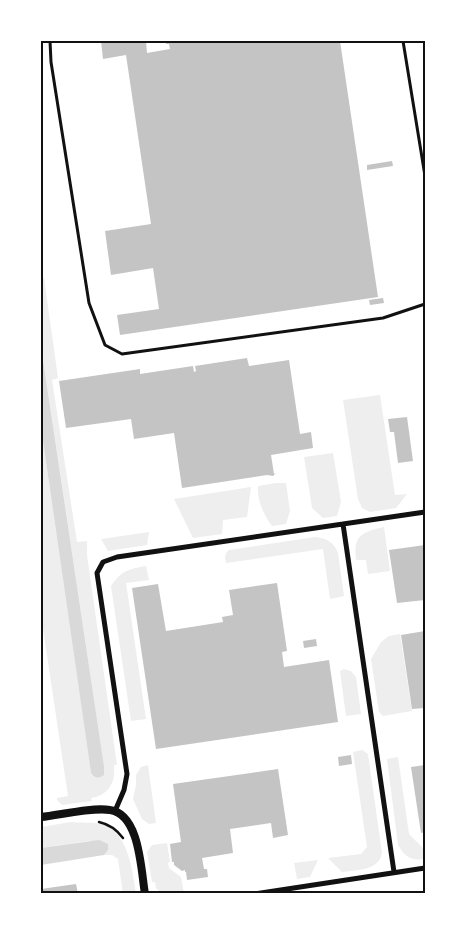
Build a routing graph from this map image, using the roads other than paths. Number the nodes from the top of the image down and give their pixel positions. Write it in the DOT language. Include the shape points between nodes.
graph roads {
  1 [pos="50,41"];
  2 [pos="403,41"];
  3 [pos="425,176"];
  4 [pos="425,304"];
  5 [pos="425,512"];
  6 [pos="343,524"];
  7 [pos="115,811"];
  8 [pos="41,817"];
  9 [pos="425,868"];
  10 [pos="394,872"];
  11 [pos="145,894"];
  12 [pos="254,894"];
  1 -- 4 [label="lane" via="89,304 105,345 122,354 383,318"];
  2 -- 3 [label="lane"];
  5 -- 6 [label="street"];
  6 -- 7 [label="street" via="117,557 102,562 97,573 127,774"];
  6 -- 10 [label="street"];
  7 -- 8 [label="street" via="91,810"];
  7 -- 11 [label="street" via="127,820 133,833"];
  9 -- 10 [label="street"];
  10 -- 12 [label="street"];
}
